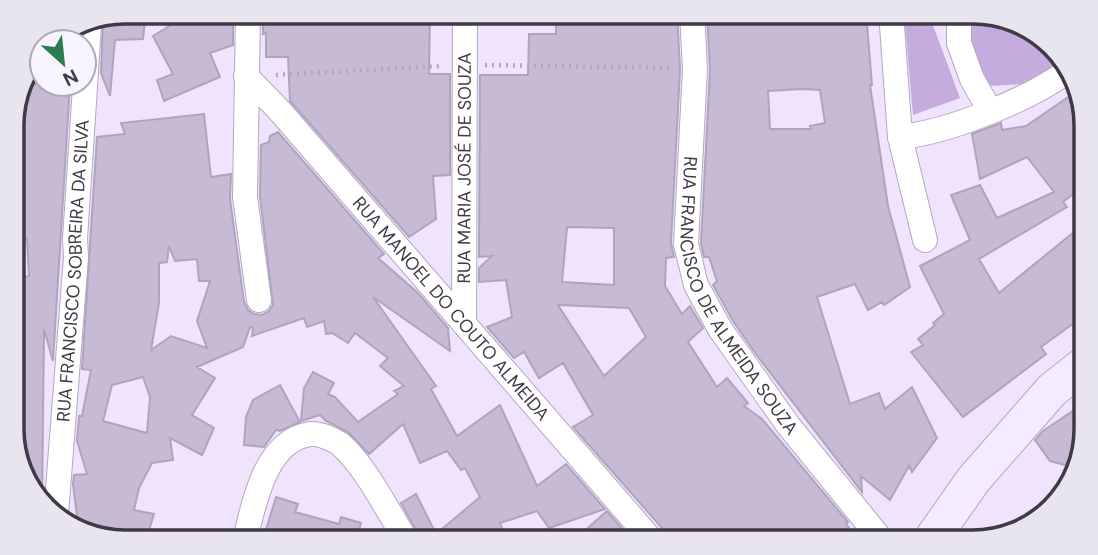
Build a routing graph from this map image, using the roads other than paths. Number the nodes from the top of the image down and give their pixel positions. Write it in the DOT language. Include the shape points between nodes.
graph roads {
  1 [pos="248,24"];
  2 [pos="465,24"];
  3 [pos="693,24"];
  4 [pos="892,24"];
  5 [pos="959,24"];
  6 [pos="89,32"];
  7 [pos="246,76"];
  8 [pos="1060,76"];
  9 [pos="990,111"];
  10 [pos="900,137"];
  11 [pos="925,240"];
  12 [pos="259,300"];
  13 [pos="464,322"];
  14 [pos="1074,373"];
  15 [pos="57,504"];
  16 [pos="248,530"];
  17 [pos="400,530"];
  18 [pos="643,530"];
  19 [pos="874,530"];
  20 [pos="938,530"];
  1 -- 7 [label="street"];
  2 -- 13 [label="street, RUA MARIA JOSÉ DE SOUZA"];
  3 -- 19 [label="street, RUA FRANCISCO DE ALMEIDA SOUZA" via="695,69 686,244 696,285 720,329 788,425"];
  4 -- 10 [label="street"];
  5 -- 9 [label="street" via="959,43"];
  6 -- 15 [label="street, RUA FRANCISCO SOBREIRA DA SILVA"];
  7 -- 12 [label="street" via="244,197"];
  7 -- 13 [label="street, RUA MANOEL DO COUTO ALMEIDA"];
  8 -- 9 [label="street"];
  9 -- 10 [label="street"];
  10 -- 11 [label="street"];
  13 -- 18 [label="street, RUA MANOEL DO COUTO ALMEIDA"];
  14 -- 20 [label="main road" via="1052,390 974,479"];
  16 -- 17 [label="street" via="277,452 298,436 316,433 339,443 356,461"];
}
